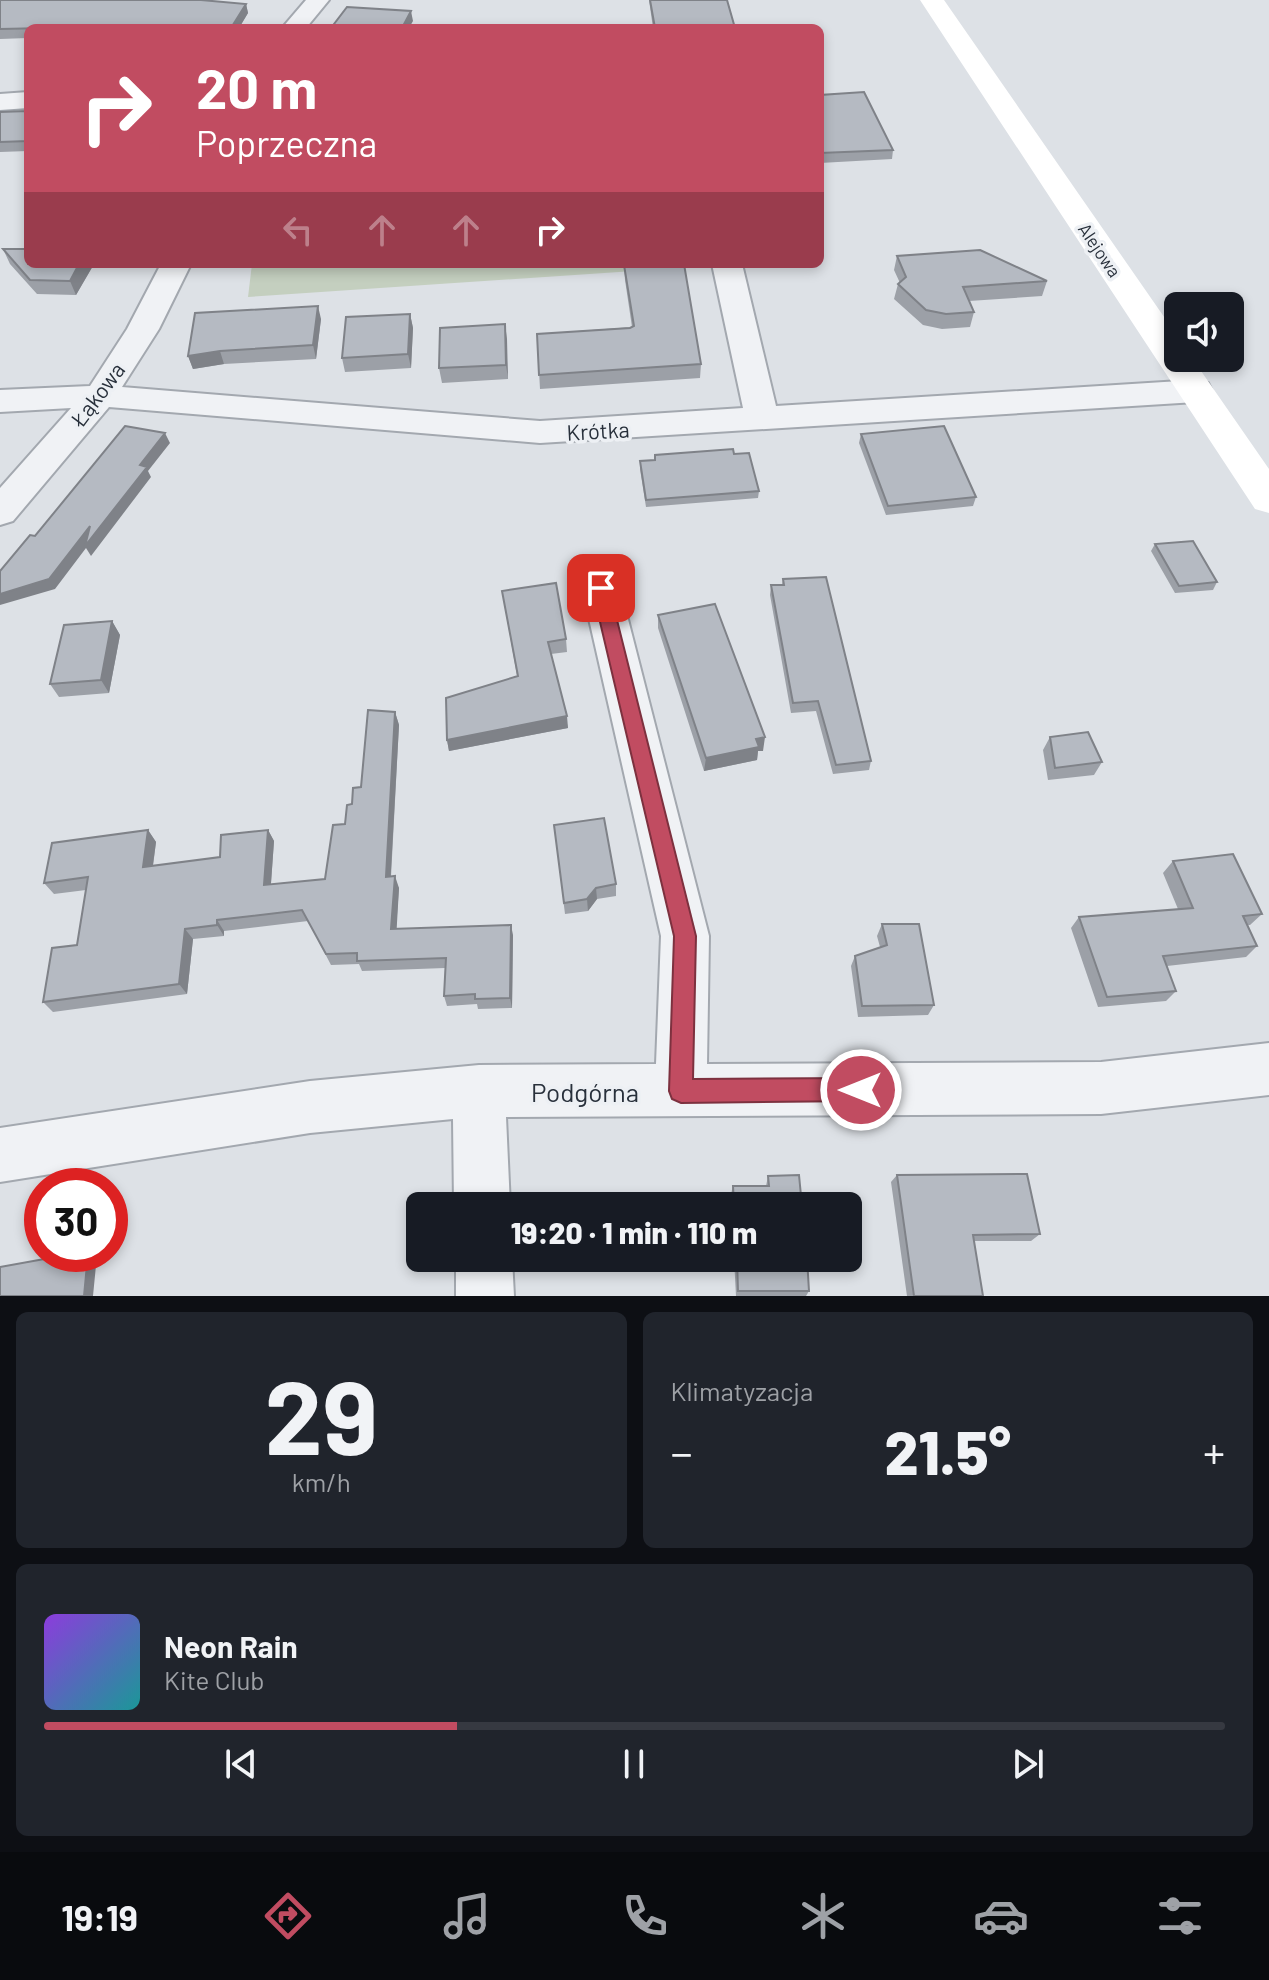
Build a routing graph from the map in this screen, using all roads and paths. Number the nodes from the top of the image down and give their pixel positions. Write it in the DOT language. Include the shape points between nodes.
graph roads {
  1 [pos="318,0"];
  2 [pos="932,0"];
  3 [pos="297,24"];
  4 [pos="24,100"];
  5 [pos="0,102"];
  6 [pos="174,268"];
  7 [pos="728,268"];
  8 [pos="1196,391"];
  9 [pos="100,396"];
  10 [pos="0,401"];
  11 [pos="762,420"];
  12 [pos="1269,499"];
  13 [pos="0,512"];
  14 [pos="601,588"];
  15 [pos="1269,1069"];
  16 [pos="479,1091"];
  17 [pos="681,1091"];
  18 [pos="0,1155"];
  19 [pos="482,1192"];
  20 [pos="484,1272"];
  21 [pos="485,1296"];
  1 -- 3 [label="street"];
  2 -- 8 [label="street, Alejowa"];
  4 -- 5 [label="street"];
  6 -- 9 [label="street, Łąkowa"];
  7 -- 11 [label="street"];
  8 -- 11 [label="street, Krótka"];
  8 -- 12 [label="street, Alejowa"];
  9 -- 10 [label="street, Krótka"];
  9 -- 11 [label="street, Krótka" via="540,432"];
  9 -- 13 [label="street, Łąkowa"];
  14 -- 17 [label="street" via="685,936"];
  15 -- 17 [label="street, Podgórna" via="1101,1088"];
  16 -- 17 [label="street, Podgórna"];
  16 -- 18 [label="street, Podgórna" via="310,1107"];
  16 -- 19 [label="street"];
  20 -- 21 [label="street"];
}
